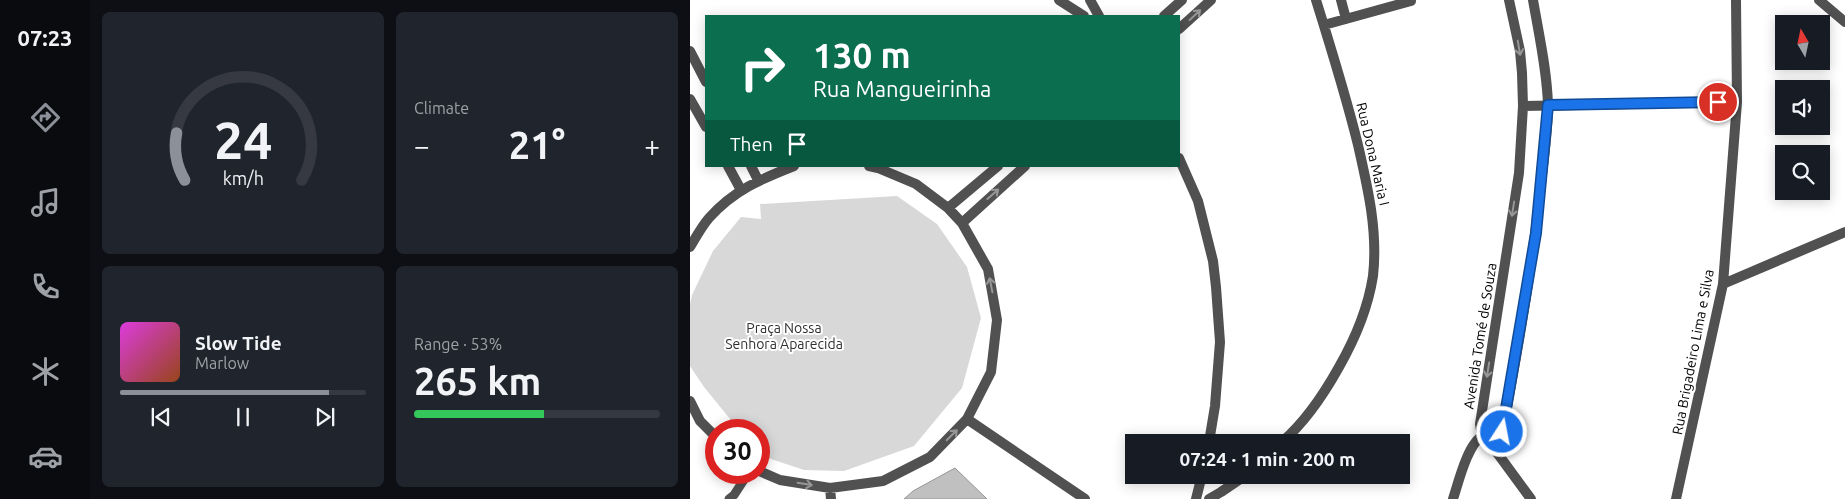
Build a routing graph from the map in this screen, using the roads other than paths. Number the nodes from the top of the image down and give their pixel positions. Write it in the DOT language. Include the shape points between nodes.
graph roads {
  1 [pos="1059,0"];
  2 [pos="1090,0"];
  3 [pos="1182,0"];
  4 [pos="1211,0"];
  5 [pos="1316,0"];
  6 [pos="1341,0"];
  7 [pos="1509,0"];
  8 [pos="1533,0"];
  9 [pos="1736,0"];
  10 [pos="1820,0"];
  11 [pos="1411,1"];
  12 [pos="1082,15"];
  13 [pos="1098,15"];
  14 [pos="1165,15"];
  15 [pos="1346,19"];
  16 [pos="1845,22"];
  17 [pos="1324,25"];
  18 [pos="1180,28"];
  19 [pos="690,51"];
  20 [pos="705,80"];
  21 [pos="690,98"];
  22 [pos="1737,102"];
  23 [pos="1548,105"];
  24 [pos="1523,106"];
  25 [pos="705,125"];
  26 [pos="1180,160"];
  27 [pos="729,167"];
  28 [pos="752,167"];
  29 [pos="791,167"];
  30 [pos="873,167"];
  31 [pos="997,167"];
  32 [pos="1024,167"];
  33 [pos="758,180"];
  34 [pos="741,190"];
  35 [pos="948,208"];
  36 [pos="962,223"];
  37 [pos="1845,232"];
  38 [pos="690,247"];
  39 [pos="1723,284"];
  40 [pos="690,401"];
  41 [pos="967,419"];
  42 [pos="705,426"];
  43 [pos="1502,432"];
  44 [pos="1210,434"];
  45 [pos="1289,434"];
  46 [pos="1482,436"];
  47 [pos="1498,454"];
  48 [pos="770,476"];
  49 [pos="741,484"];
  50 [pos="1200,484"];
  51 [pos="1233,484"];
  52 [pos="830,494"];
  53 [pos="729,499"];
  54 [pos="1085,499"];
  55 [pos="1196,499"];
  56 [pos="1209,499"];
  57 [pos="1453,499"];
  58 [pos="1531,499"];
  59 [pos="1676,499"];
  1 -- 12 [label="street"];
  2 -- 13 [label="street"];
  3 -- 14 [label="street"];
  18 -- 4 [label="street, one-way"];
  5 -- 17 [label="street, Rua Dona Maria I"];
  6 -- 15 [label="street"];
  7 -- 24 [label="street, Avenida Tomé de Souza, one-way" via="1520,51"];
  8 -- 23 [label="street" via="1544,59"];
  9 -- 22 [label="street, Rua Brigadeiro Lima e Silva"];
  10 -- 16 [label="street"];
  11 -- 15 [label="street"];
  15 -- 17 [label="street"];
  17 -- 45 [label="street, Rua Dona Maria I" via="1346,96 1370,196 1375,241 1372,277 1364,312 1350,349 1331,382"];
  19 -- 20 [label="street"];
  21 -- 25 [label="street"];
  22 -- 23 [label="street"];
  22 -- 39 [label="street, Rua Brigadeiro Lima e Silva"];
  23 -- 24 [label="street"];
  23 -- 43 [label="street" via="1536,233"];
  24 -- 46 [label="street, Avenida Tomé de Souza, one-way" via="1519,173 1480,424"];
  26 -- 44 [label="street" via="1198,201 1216,287 1220,342"];
  27 -- 34 [label="street"];
  28 -- 33 [label="street"];
  29 -- 33 [label="street"];
  30 -- 35 [label="street" via="916,184"];
  31 -- 35 [label="street"];
  36 -- 32 [label="street, one-way"];
  33 -- 34 [label="street"];
  34 -- 38 [label="street" via="709,218"];
  35 -- 36 [label="street"];
  41 -- 36 [label="street, one-way" via="990,372 997,320 988,269"];
  37 -- 39 [label="street"];
  39 -- 59 [label="street, Rua Brigadeiro Lima e Silva"];
  40 -- 42 [label="street"];
  52 -- 41 [label="street, one-way" via="883,481 930,457"];
  41 -- 54 [label="street"];
  43 -- 46 [label="street"];
  43 -- 47 [label="street"];
  46 -- 47 [label="street"];
  46 -- 57 [label="street" via="1469,453"];
  47 -- 58 [label="street"];
  48 -- 52 [label="street, one-way"];
  49 -- 53 [label="lane"];
  50 -- 55 [label="street"];
  51 -- 56 [label="street"];
}
